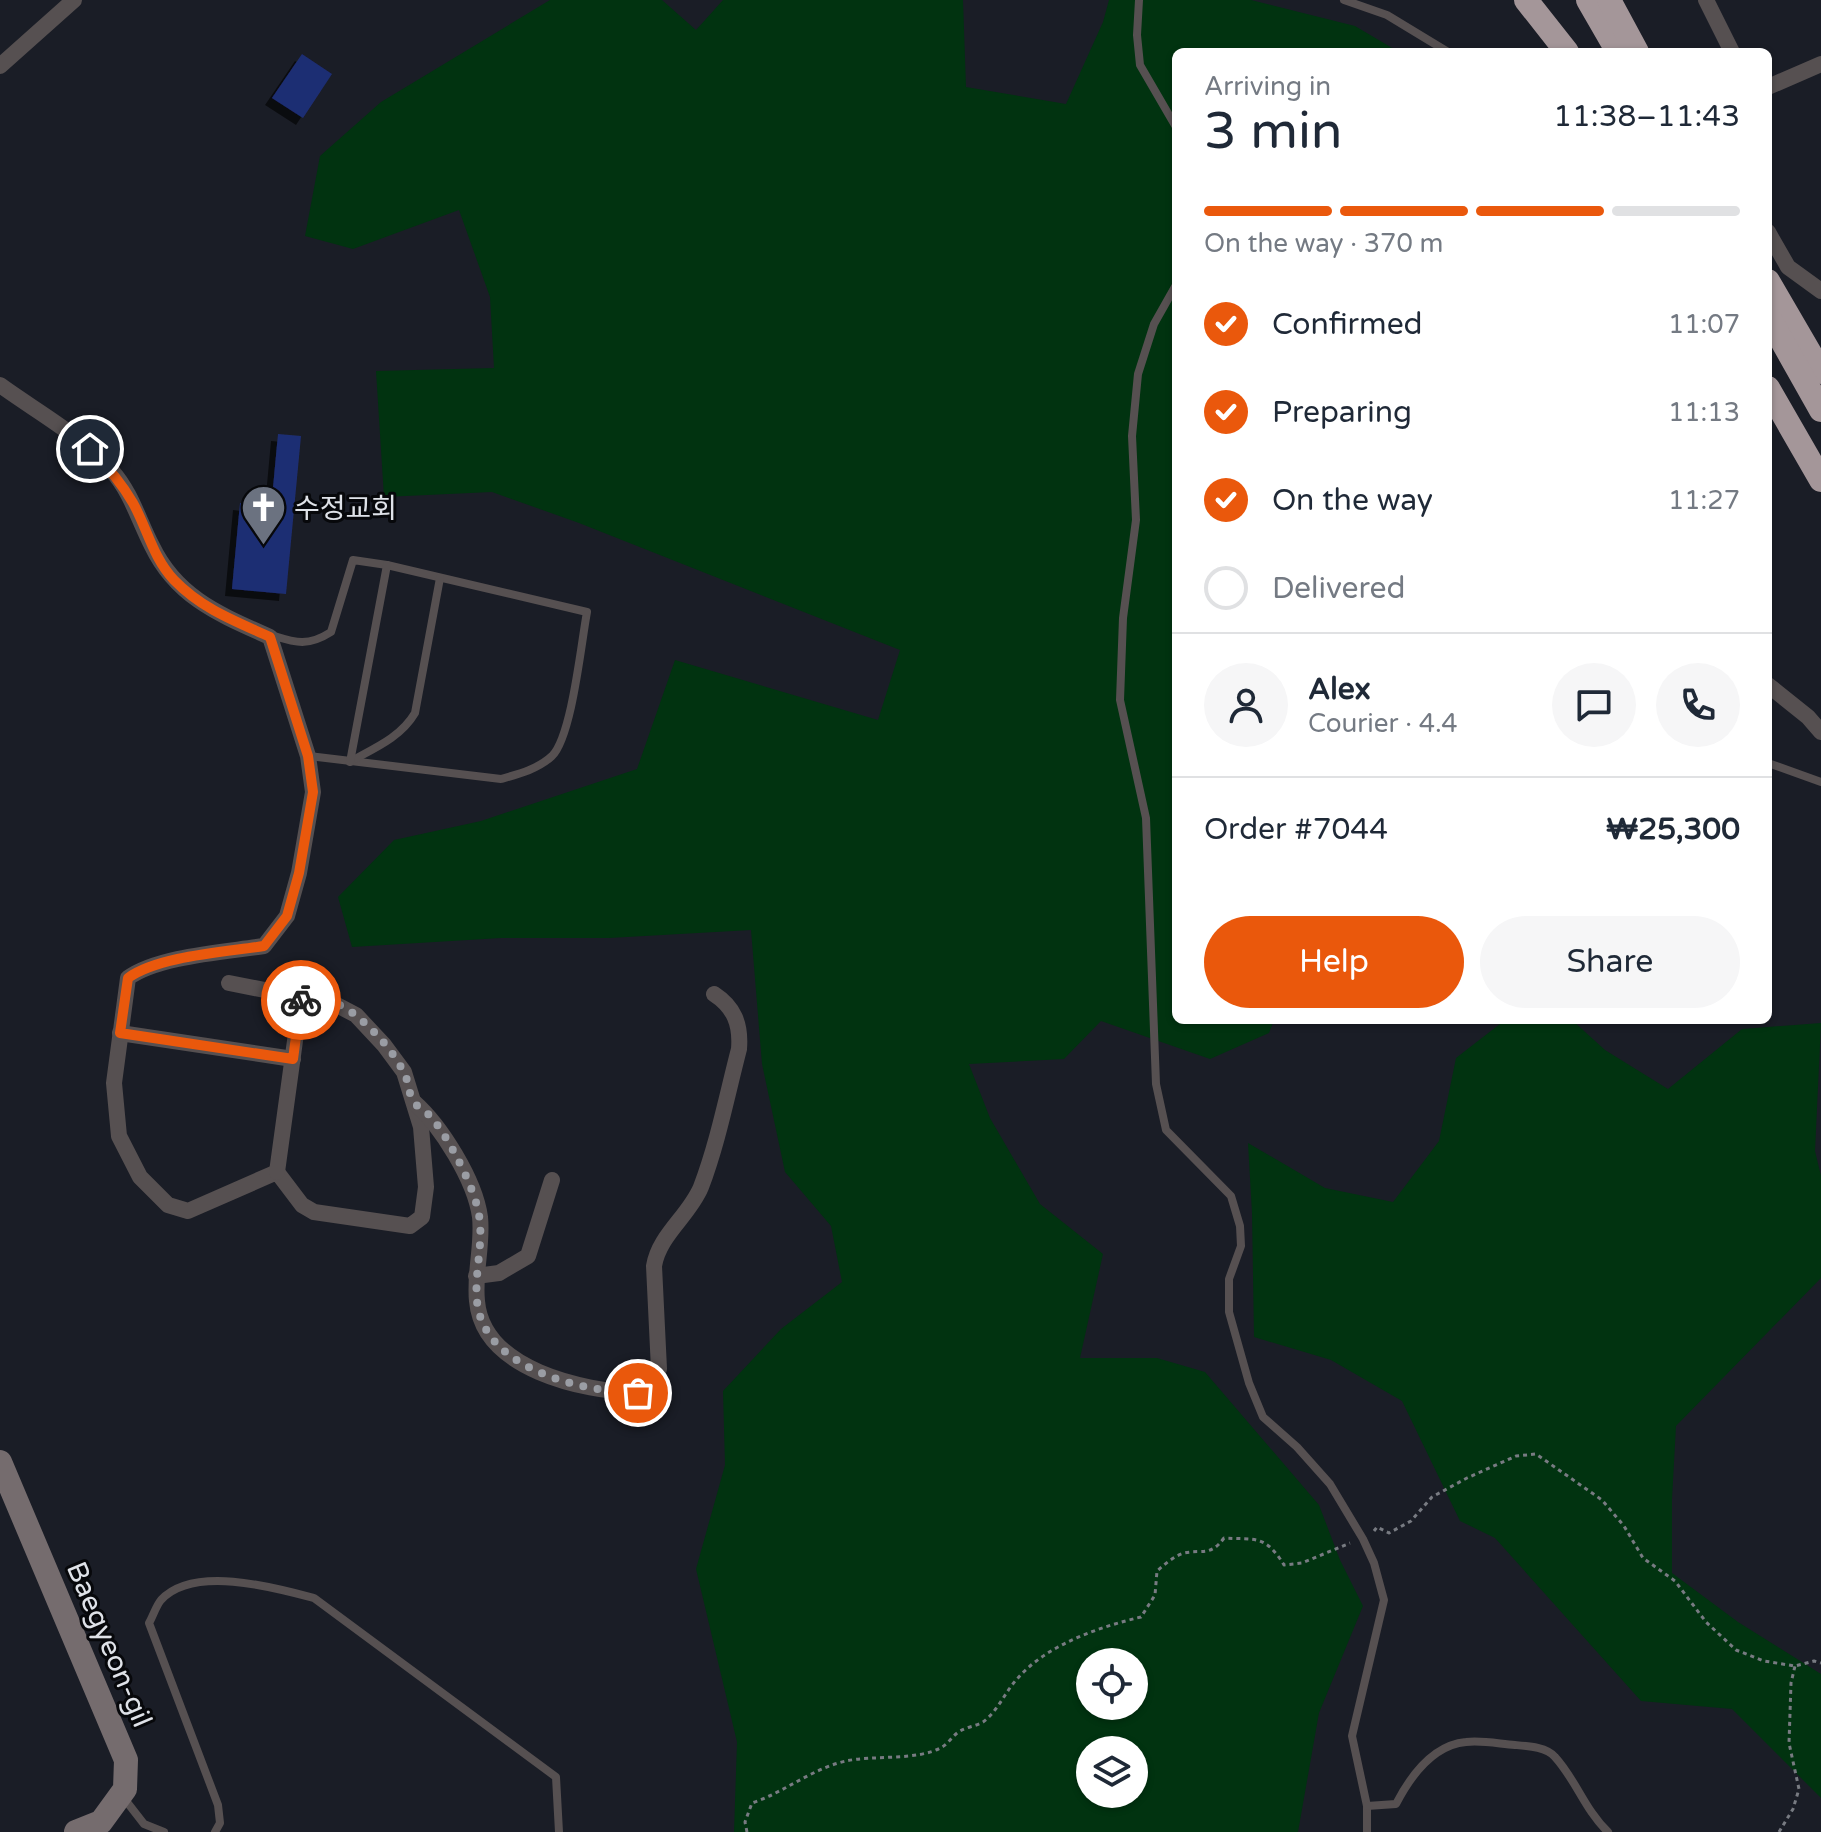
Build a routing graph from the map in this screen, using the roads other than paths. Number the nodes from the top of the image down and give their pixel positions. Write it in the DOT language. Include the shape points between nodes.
graph roads {
  1 [pos="74,0"];
  2 [pos="1139,0"];
  3 [pos="1344,0"];
  4 [pos="1526,0"];
  5 [pos="1545,0"];
  6 [pos="1588,0"];
  7 [pos="1609,0"];
  8 [pos="1706,0"];
  9 [pos="1441,48"];
  10 [pos="1564,48"];
  11 [pos="1573,48"];
  12 [pos="1616,48"];
  13 [pos="1635,48"];
  14 [pos="1730,48"];
  15 [pos="1821,64"];
  16 [pos="0,66"];
  17 [pos="1772,85"];
  18 [pos="1172,120"];
  19 [pos="1772,239"];
  20 [pos="1772,289"];
  21 [pos="1821,291"];
  22 [pos="1172,292"];
  23 [pos="1772,321"];
  24 [pos="1816,375"];
  25 [pos="0,385"];
  26 [pos="1774,397"];
  27 [pos="1821,410"];
  28 [pos="1821,480"];
  29 [pos="387,565"];
  30 [pos="440,578"];
  31 [pos="255,630"];
  32 [pos="1772,688"];
  33 [pos="1821,732"];
  34 [pos="308,756"];
  35 [pos="350,762"];
  36 [pos="1772,764"];
  37 [pos="1821,782"];
  38 [pos="229,983"];
  39 [pos="714,994"];
  40 [pos="301,997"];
  41 [pos="120,1033"];
  42 [pos="293,1059"];
  43 [pos="413,1101"];
  44 [pos="277,1172"];
  45 [pos="552,1180"];
  46 [pos="476,1276"];
  47 [pos="0,1462"];
  48 [pos="121,1795"];
  49 [pos="1367,1806"];
  50 [pos="76,1832"];
  51 [pos="164,1832"];
  52 [pos="215,1832"];
  53 [pos="559,1832"];
  54 [pos="1367,1832"];
  55 [pos="1608,1832"];
  1 -- 16 [label="street"];
  2 -- 18 [label="lane" via="1140,65"];
  3 -- 9 [label="lane" via="1387,15"];
  4 -- 10 [label="highway"];
  5 -- 11 [label="highway"];
  6 -- 12 [label="highway"];
  7 -- 13 [label="highway"];
  8 -- 14 [label="street"];
  15 -- 17 [label="street"];
  19 -- 21 [label="street" via="1788,267"];
  20 -- 24 [label="highway"];
  22 -- 49 [label="lane" via="1154,324 1138,374 1132,436 1136,520 1123,618 1120,700 1146,818 1156,1084 1166,1130 1231,1196 1241,1246 1229,1279 1229,1312 1263,1417 1330,1484 1374,1563 1384,1600 1352,1736"];
  23 -- 24 [label="highway"];
  24 -- 27 [label="highway"];
  25 -- 31 [label="street" via="90,449 113,472 172,578 199,602"];
  26 -- 28 [label="highway"];
  29 -- 30 [label="lane"];
  29 -- 31 [label="lane" via="353,560 331,632 318,640 299,643"];
  29 -- 35 [label="lane"];
  30 -- 35 [label="lane" via="415,713 391,739"];
  30 -- 35 [label="lane" via="587,612 564,737 552,756 501,779"];
  31 -- 34 [label="street" via="270,637"];
  32 -- 33 [label="street"];
  34 -- 35 [label="lane"];
  34 -- 41 [label="street" via="313,792 287,916 264,946 140,969 128,978"];
  36 -- 37 [label="lane"];
  38 -- 40 [label="street"];
  39 -- 46 [label="street" via="733,1010 739,1049 700,1189 656,1255 659,1369 651,1382 638,1393 627,1393 572,1383 523,1366 493,1341 485,1326 477,1305"];
  40 -- 42 [label="street"];
  40 -- 43 [label="street" via="356,1015 404,1072"];
  41 -- 42 [label="street"];
  41 -- 44 [label="street" via="114,1083 119,1136 140,1177 168,1205 188,1211"];
  42 -- 44 [label="street"];
  43 -- 44 [label="street" via="421,1127 426,1187 422,1217 410,1226 314,1212 302,1205"];
  43 -- 46 [label="street" via="432,1118 477,1204"];
  45 -- 46 [label="street" via="528,1256 499,1273"];
  47 -- 48 [label="street, Baegyeon-gil" via="126,1760"];
  48 -- 50 [label="street" via="101,1822"];
  48 -- 51 [label="lane" via="144,1824"];
  49 -- 54 [label="lane"];
  49 -- 55 [label="lane" via="1396,1804 1416,1771 1457,1743 1533,1746 1554,1754"];
  52 -- 53 [label="lane" via="218,1805 149,1623 160,1601 198,1580 314,1598 556,1777"];
}
